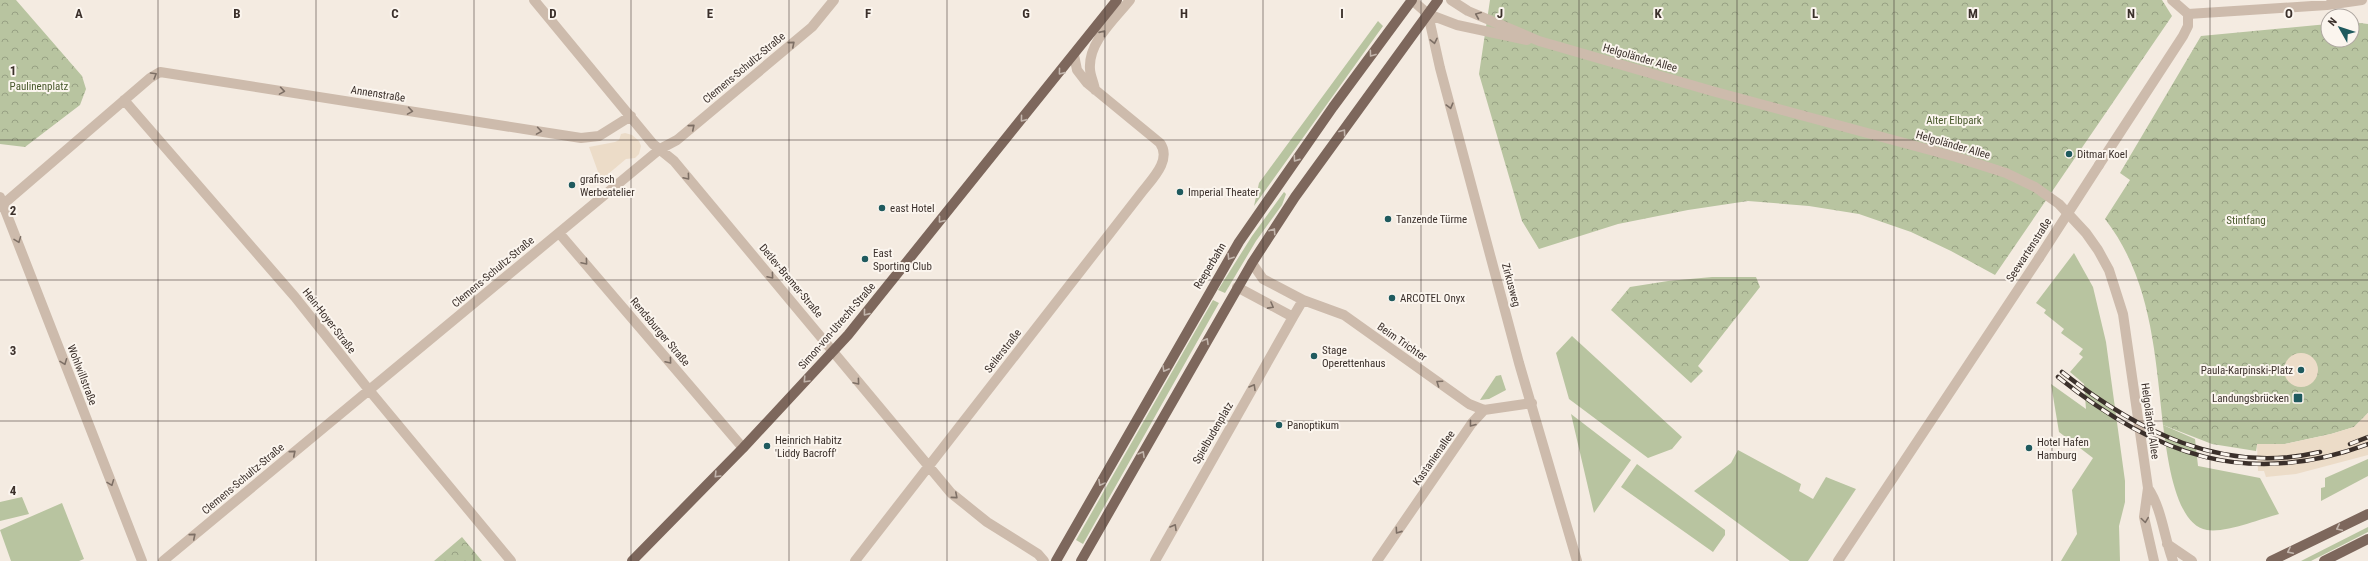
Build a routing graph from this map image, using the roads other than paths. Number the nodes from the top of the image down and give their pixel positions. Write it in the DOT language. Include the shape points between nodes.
graph roads {
  1 [pos="534,0"];
  2 [pos="834,0"];
  3 [pos="1118,0"];
  4 [pos="1130,0"];
  5 [pos="1412,0"];
  6 [pos="1438,0"];
  7 [pos="1451,0"];
  8 [pos="2172,0"];
  9 [pos="2362,0"];
  10 [pos="1428,14"];
  11 [pos="2188,14"];
  12 [pos="1539,41"];
  13 [pos="1074,55"];
  14 [pos="1095,90"];
  15 [pos="124,100"];
  16 [pos="631,116"];
  17 [pos="660,150"];
  18 [pos="1,203"];
  19 [pos="559,233"];
  20 [pos="1252,263"];
  21 [pos="1237,287"];
  22 [pos="1303,300"];
  23 [pos="1293,317"];
  24 [pos="833,351"];
  25 [pos="369,390"];
  26 [pos="1532,402"];
  27 [pos="1484,410"];
  28 [pos="743,448"];
  29 [pos="928,467"];
  30 [pos="2148,488"];
  31 [pos="2368,514"];
  32 [pos="2368,539"];
  33 [pos="2167,544"];
  34 [pos="2152,558"];
  35 [pos="1575,560"];
  36 [pos="142,561"];
  37 [pos="163,561"];
  38 [pos="511,561"];
  39 [pos="632,561"];
  40 [pos="855,561"];
  41 [pos="1044,561"];
  42 [pos="1056,561"];
  43 [pos="1081,561"];
  44 [pos="1155,561"];
  45 [pos="1377,561"];
  46 [pos="1838,561"];
  47 [pos="2173,561"];
  48 [pos="2192,561"];
  49 [pos="2271,561"];
  50 [pos="2324,561"];
  1 -- 16 [label="street, Detlev-Bremer-Straße"];
  17 -- 2 [label="street, Clemens-Schultz-Straße, one-way" via="677,140 812,27"];
  3 -- 13 [label="main road, Simon-von-Utrecht-Straße"];
  14 -- 4 [label="street, one-way" via="1090,69 1094,48"];
  5 -- 10 [label="street, Helgoländer Allee"];
  5 -- 42 [label="main road, Reeperbahn, one-way" via="1324,119 1239,242"];
  6 -- 10 [label="main road"];
  12 -- 7 [label="street, Helgoländer Allee, one-way" via="1468,11"];
  8 -- 11 [label="street"];
  9 -- 11 [label="street" via="2327,5"];
  10 -- 12 [label="street, Helgoländer Allee" via="1479,31"];
  20 -- 10 [label="main road, one-way"];
  10 -- 26 [label="street, Zirkusweg, one-way" via="1477,208"];
  11 -- 46 [label="street, Seewartenstraße, bridge" via="2188,26 2183,36"];
  12 -- 30 [label="street, Helgoländer Allee" via="1712,92 1956,157 2006,173 2035,187 2059,204 2098,250 2117,292 2128,342"];
  13 -- 14 [label="street" via="1077,70"];
  13 -- 24 [label="main road, Simon-von-Utrecht-Straße, one-way"];
  14 -- 29 [label="street, Seilerstraße" via="1160,143 1164,152 1162,161 1154,175"];
  15 -- 16 [label="street, Annenstraße, one-way" via="160,72 581,138 599,136"];
  15 -- 18 [label="street"];
  15 -- 25 [label="street, Hein-Hoyer-Straße" via="295,297"];
  16 -- 17 [label="street, Detlev-Bremer-Straße"];
  17 -- 19 [label="street, Clemens-Schultz-Straße"];
  17 -- 24 [label="street, Detlev-Bremer-Straße, one-way" via="674,161"];
  18 -- 36 [label="street, Wohlwillstraße, one-way"];
  19 -- 25 [label="street, Clemens-Schultz-Straße"];
  19 -- 28 [label="street, Rendsburger Straße, one-way"];
  20 -- 21 [label="main road"];
  20 -- 22 [label="street, Beim Trichter" via="1262,279"];
  21 -- 23 [label="street, one-way"];
  43 -- 21 [label="main road, one-way"];
  22 -- 23 [label="street"];
  27 -- 22 [label="street, Beim Trichter, one-way" via="1469,404 1344,316"];
  44 -- 23 [label="street, Spielbudenplatz, one-way"];
  24 -- 28 [label="main road, Simon-von-Utrecht-Straße, one-way"];
  24 -- 29 [label="street, Detlev-Bremer-Straße, one-way"];
  37 -- 25 [label="street, Clemens-Schultz-Straße, one-way"];
  25 -- 38 [label="street, Hein-Hoyer-Straße"];
  26 -- 27 [label="street"];
  26 -- 35 [label="street, Zirkusweg"];
  27 -- 45 [label="street, Kastanienallee, one-way" via="1472,423"];
  28 -- 39 [label="main road, Simon-von-Utrecht-Straße, one-way"];
  29 -- 40 [label="street, Seilerstraße"];
  29 -- 41 [label="street, Detlev-Bremer-Straße, one-way" via="951,493 987,522 1038,554"];
  30 -- 33 [label="street, Helgoländer Allee" via="2156,501"];
  30 -- 34 [label="street, Helgoländer Allee, one-way" via="2144,517"];
  31 -- 49 [label="main road, one-way"];
  32 -- 50 [label="main road"];
  33 -- 47 [label="street, Helgoländer Allee"];
  33 -- 48 [label="street"];
}
